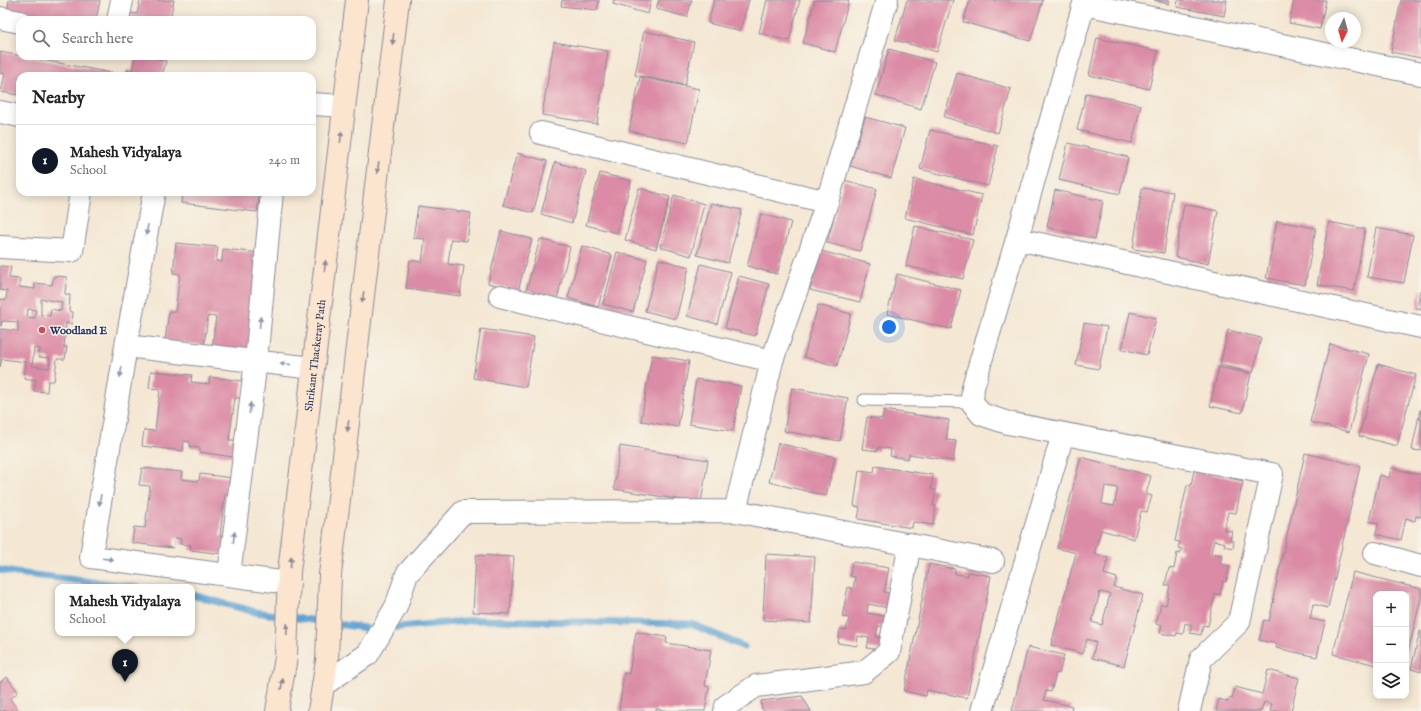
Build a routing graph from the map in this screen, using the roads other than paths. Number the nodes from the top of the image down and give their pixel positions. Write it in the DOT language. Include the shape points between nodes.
graph roads {
  1 [pos="122,0"];
  2 [pos="356,0"];
  3 [pos="398,0"];
  4 [pos="887,0"];
  5 [pos="1084,2"];
  6 [pos="119,16"];
  7 [pos="0,18"];
  8 [pos="16,21"];
  9 [pos="1421,74"];
  10 [pos="316,104"];
  11 [pos="344,106"];
  12 [pos="0,112"];
  13 [pos="16,115"];
  14 [pos="541,133"];
  15 [pos="80,196"];
  16 [pos="153,196"];
  17 [pos="272,196"];
  18 [pos="827,202"];
  19 [pos="1017,239"];
  20 [pos="0,247"];
  21 [pos="500,296"];
  22 [pos="1421,327"];
  23 [pos="126,346"];
  24 [pos="256,361"];
  25 [pos="772,361"];
  26 [pos="313,368"];
  27 [pos="864,400"];
  28 [pos="972,402"];
  29 [pos="1063,434"];
  30 [pos="735,511"];
  31 [pos="910,544"];
  32 [pos="1375,553"];
  33 [pos="993,561"];
  34 [pos="1421,566"];
  35 [pos="229,575"];
  36 [pos="289,592"];
  37 [pos="323,685"];
  38 [pos="277,711"];
  39 [pos="319,711"];
  40 [pos="725,711"];
  41 [pos="982,711"];
  42 [pos="1190,711"];
  1 -- 6 [label="street"];
  2 -- 11 [label="street, Shrikant Thackeray Path"];
  3 -- 37 [label="street, one-way" via="330,575 327,661"];
  4 -- 18 [label="street"];
  5 -- 9 [label="street"];
  5 -- 19 [label="street"];
  7 -- 8 [label="street"];
  10 -- 11 [label="street"];
  26 -- 11 [label="street, Shrikant Thackeray Path, one-way"];
  12 -- 13 [label="street"];
  14 -- 18 [label="street"];
  15 -- 20 [label="street" via="72,251"];
  16 -- 23 [label="street, one-way"];
  24 -- 17 [label="street, one-way"];
  18 -- 25 [label="street"];
  19 -- 22 [label="street"];
  19 -- 28 [label="street" via="973,387"];
  21 -- 25 [label="street"];
  23 -- 24 [label="street"];
  23 -- 35 [label="street, one-way" via="91,557"];
  26 -- 24 [label="street, one-way"];
  35 -- 24 [label="street, one-way"];
  25 -- 30 [label="street"];
  36 -- 26 [label="street, Shrikant Thackeray Path, one-way" via="289,572"];
  27 -- 28 [label="lane"];
  28 -- 29 [label="street" via="981,414 1008,423"];
  29 -- 41 [label="street"];
  29 -- 42 [label="street" via="1272,474 1240,622 1201,659"];
  30 -- 31 [label="street"];
  30 -- 37 [label="street" via="463,512 406,574 396,606 368,654"];
  31 -- 33 [label="street"];
  31 -- 40 [label="street" via="889,652 864,672 756,686 726,706"];
  32 -- 34 [label="street"];
  35 -- 36 [label="street"];
  38 -- 36 [label="street, Shrikant Thackeray Path, one-way" via="286,657"];
  37 -- 39 [label="street"];
}
